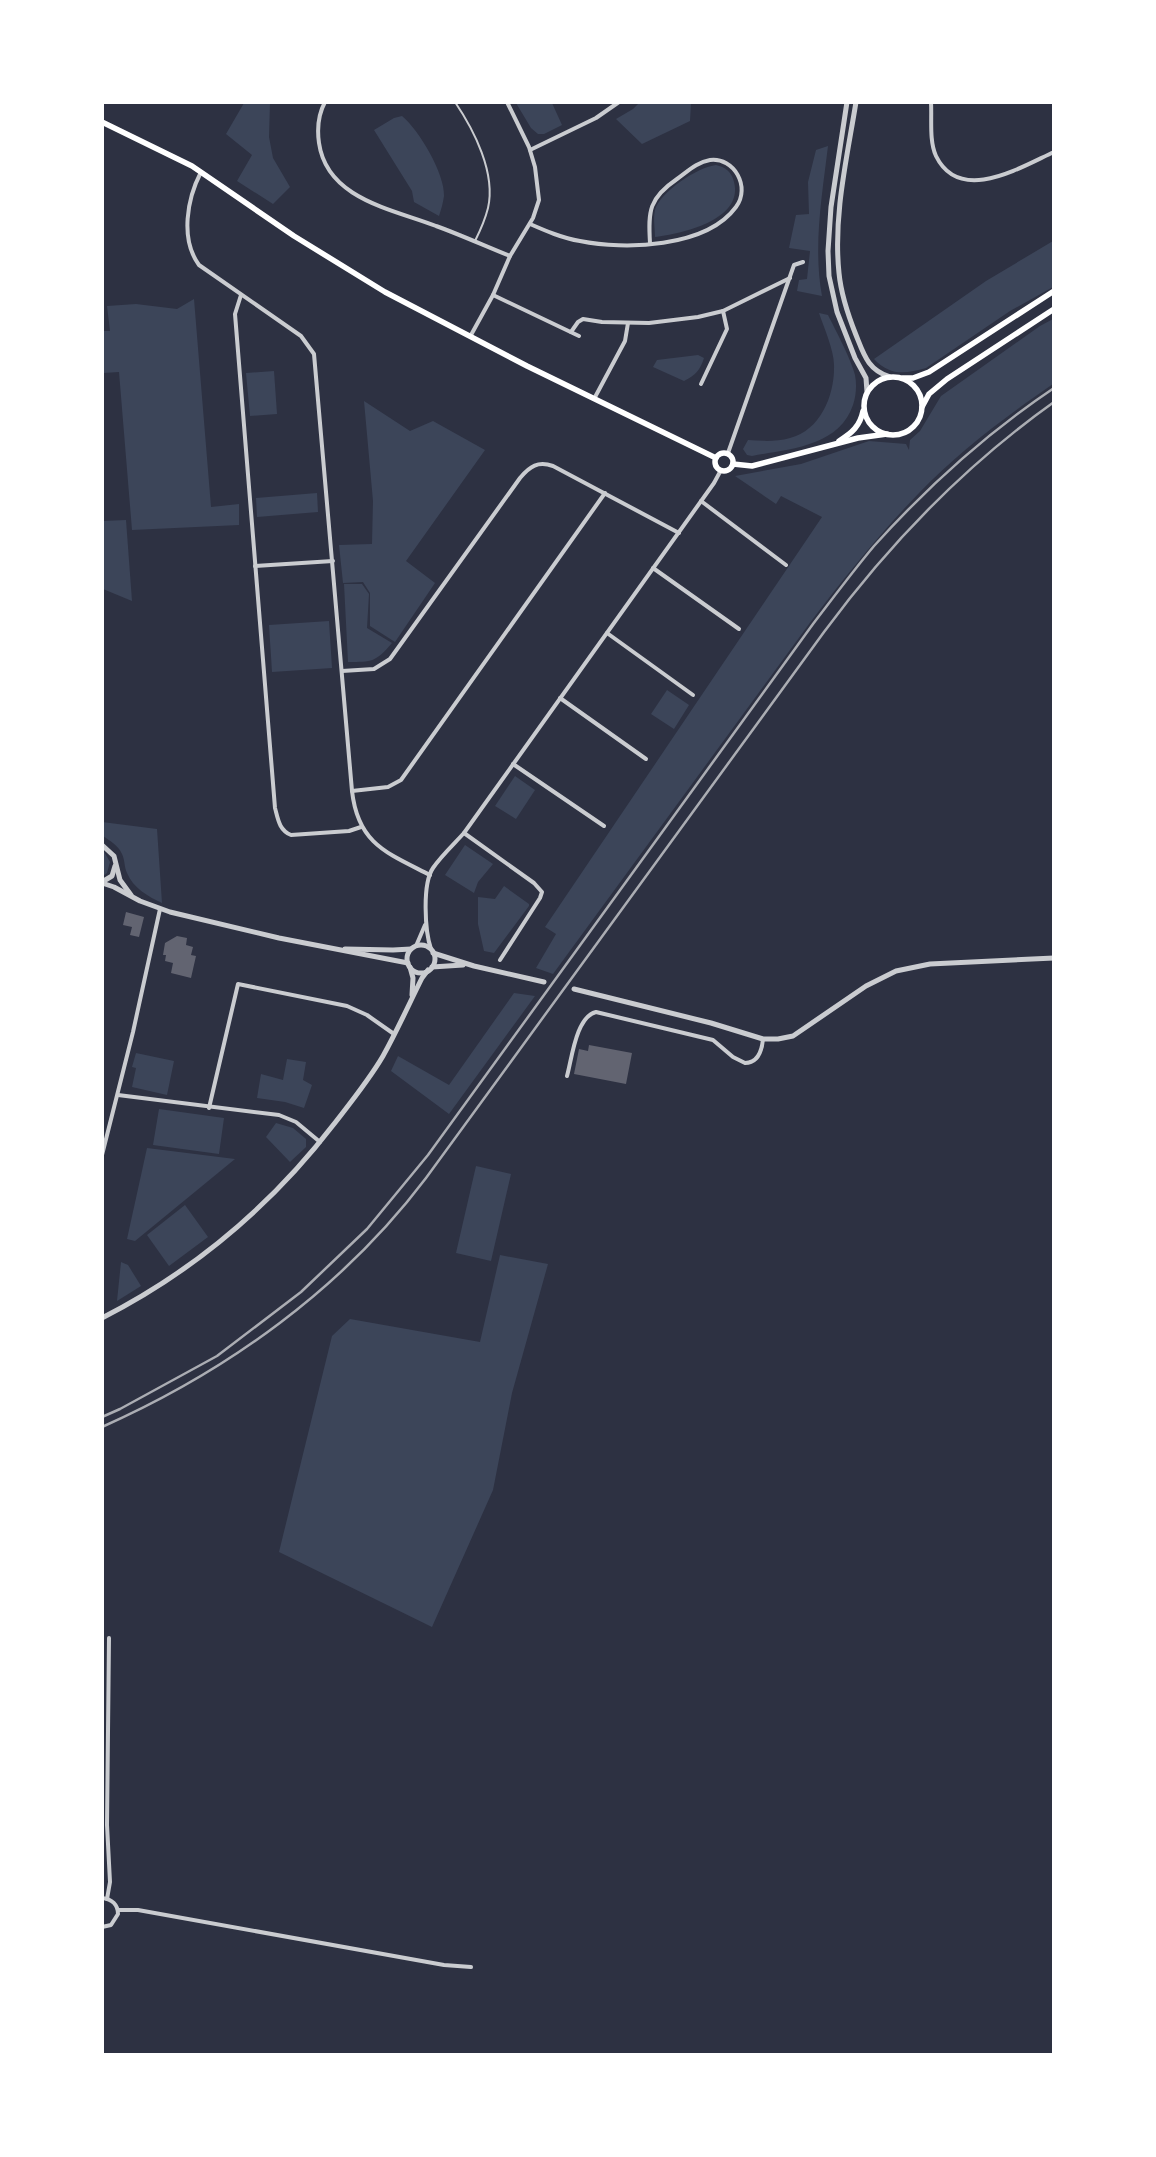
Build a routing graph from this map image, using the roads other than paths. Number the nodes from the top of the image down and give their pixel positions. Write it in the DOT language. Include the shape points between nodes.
graph roads {
  1 [pos="325,102"];
  2 [pos="455,102"];
  3 [pos="507,102"];
  4 [pos="619,102"];
  5 [pos="846,102"];
  6 [pos="856,102"];
  7 [pos="932,102"];
  8 [pos="102,122"];
  9 [pos="530,150"];
  10 [pos="1054,152"];
  11 [pos="201,172"];
  12 [pos="530,224"];
  13 [pos="475,241"];
  14 [pos="650,243"];
  15 [pos="510,256"];
  16 [pos="803,262"];
  17 [pos="790,278"];
  18 [pos="1054,292"];
  19 [pos="493,294"];
  20 [pos="241,295"];
  21 [pos="1054,309"];
  22 [pos="723,311"];
  23 [pos="628,323"];
  24 [pos="571,332"];
  25 [pos="471,335"];
  26 [pos="579,336"];
  27 [pos="890,377"];
  28 [pos="900,378"];
  29 [pos="701,384"];
  30 [pos="867,392"];
  31 [pos="594,399"];
  32 [pos="922,407"];
  33 [pos="864,409"];
  34 [pos="890,434"];
  35 [pos="824,448"];
  36 [pos="728,454"];
  37 [pos="716,458"];
  38 [pos="733,464"];
  39 [pos="721,470"];
  40 [pos="605,493"];
  41 [pos="701,501"];
  42 [pos="679,533"];
  43 [pos="333,561"];
  44 [pos="786,565"];
  45 [pos="255,566"];
  46 [pos="653,568"];
  47 [pos="739,630"];
  48 [pos="607,633"];
  49 [pos="342,671"];
  50 [pos="693,696"];
  51 [pos="560,698"];
  52 [pos="646,759"];
  53 [pos="513,764"];
  54 [pos="352,791"];
  55 [pos="604,826"];
  56 [pos="361,827"];
  57 [pos="464,833"];
  58 [pos="102,845"];
  59 [pos="116,863"];
  60 [pos="430,875"];
  61 [pos="102,883"];
  62 [pos="140,901"];
  63 [pos="160,909"];
  64 [pos="425,922"];
  65 [pos="414,947"];
  66 [pos="327,948"];
  67 [pos="432,951"];
  68 [pos="1054,958"];
  69 [pos="500,960"];
  70 [pos="409,965"];
  71 [pos="474,966"];
  72 [pos="430,968"];
  73 [pos="544,982"];
  74 [pos="574,989"];
  75 [pos="410,1003"];
  76 [pos="394,1034"];
  77 [pos="764,1039"];
  78 [pos="567,1076"];
  79 [pos="118,1095"];
  80 [pos="209,1108"];
  81 [pos="320,1142"];
  82 [pos="102,1155"];
  83 [pos="102,1318"];
  84 [pos="109,1638"];
  85 [pos="105,1898"];
  86 [pos="118,1910"];
  87 [pos="102,1927"];
  88 [pos="471,1967"];
  1 -- 13 [label="street" via="318,135 323,160 336,180 364,199"];
  2 -- 13 [label="lane" via="479,145 490,192 488,208"];
  3 -- 9 [label="street"];
  4 -- 9 [label="street" via="596,118"];
  5 -- 30 [label="street" via="830,214 829,276 837,312 866,378"];
  6 -- 27 [label="street" via="840,208 839,274 846,310 864,354 878,373"];
  7 -- 10 [label="street" via="936,156 955,176 975,180 993,178"];
  8 -- 11 [label="main road"];
  9 -- 12 [label="street" via="538,200"];
  11 -- 20 [label="street" via="190,195 190,251 199,265"];
  11 -- 25 [label="main road" via="310,247 385,292"];
  12 -- 14 [label="street" via="556,235 592,243 618,246"];
  12 -- 15 [label="street"];
  13 -- 15 [label="street"];
  14 -- 14 [label="street" via="697,235 736,207 741,192 740,182 730,165 716,160 700,163 668,184 650,208"];
  15 -- 19 [label="street"];
  16 -- 17 [label="street" via="794,265"];
  17 -- 22 [label="street"];
  17 -- 36 [label="street"];
  18 -- 28 [label="main road" via="929,372 913,378"];
  19 -- 24 [label="street"];
  19 -- 25 [label="street"];
  20 -- 43 [label="street" via="301,336 314,354"];
  20 -- 45 [label="street" via="235,314"];
  21 -- 32 [label="main road" via="935,388"];
  22 -- 23 [label="street" via="674,321"];
  22 -- 29 [label="street" via="727,329"];
  23 -- 24 [label="street" via="583,320"];
  23 -- 31 [label="street" via="625,341"];
  24 -- 26 [label="street"];
  25 -- 31 [label="main road"];
  27 -- 28 [label="main road"];
  27 -- 30 [label="main road" via="873,385"];
  28 -- 32 [label="main road" via="918,392"];
  30 -- 33 [label="main road"];
  31 -- 37 [label="main road"];
  32 -- 34 [label="main road" via="911,428"];
  33 -- 34 [label="main road" via="871,425"];
  33 -- 35 [label="main road" via="854,430"];
  34 -- 35 [label="main road" via="858,438"];
  35 -- 38 [label="main road" via="752,466"];
  36 -- 37 [label="main road" via="721,453"];
  36 -- 38 [label="main road" via="733,458"];
  37 -- 39 [label="main road" via="716,466"];
  38 -- 39 [label="main road" via="729,470"];
  39 -- 41 [label="street"];
  40 -- 42 [label="street"];
  40 -- 49 [label="street" via="553,466 531,466 390,659 374,669"];
  40 -- 54 [label="street" via="400,780 388,787"];
  41 -- 42 [label="street"];
  41 -- 44 [label="street"];
  42 -- 46 [label="street"];
  43 -- 45 [label="street"];
  43 -- 49 [label="street"];
  45 -- 56 [label="street" via="275,808 280,826 285,832 299,836"];
  46 -- 47 [label="street"];
  46 -- 48 [label="street"];
  48 -- 50 [label="street"];
  48 -- 51 [label="street"];
  49 -- 54 [label="street"];
  51 -- 52 [label="street"];
  51 -- 53 [label="street"];
  53 -- 55 [label="street"];
  53 -- 57 [label="street"];
  54 -- 56 [label="street"];
  56 -- 60 [label="street" via="385,851"];
  57 -- 60 [label="street"];
  57 -- 69 [label="street" via="542,892"];
  58 -- 59 [label="street" via="110,850"];
  59 -- 61 [label="street" via="112,876"];
  59 -- 62 [label="street" via="120,880"];
  60 -- 64 [label="street"];
  61 -- 62 [label="street"];
  62 -- 63 [label="street"];
  63 -- 66 [label="street"];
  63 -- 79 [label="street"];
  64 -- 65 [label="street"];
  64 -- 67 [label="street"];
  65 -- 66 [label="street" via="393,950"];
  65 -- 67 [label="street" via="424,945"];
  65 -- 70 [label="street" via="407,956"];
  66 -- 70 [label="street"];
  67 -- 71 [label="street"];
  67 -- 72 [label="street" via="434,962"];
  68 -- 77 [label="street" via="930,964 896,971 866,986 793,1036"];
  70 -- 72 [label="street" via="417,972"];
  70 -- 75 [label="street" via="412,978"];
  71 -- 72 [label="street"];
  71 -- 73 [label="street"];
  72 -- 75 [label="street"];
  74 -- 77 [label="street"];
  75 -- 76 [label="street"];
  76 -- 80 [label="street" via="348,1006 238,984"];
  76 -- 81 [label="street" via="359,1092"];
  77 -- 78 [label="street" via="758,1056 744,1063 713,1040 596,1012 581,1024"];
  79 -- 80 [label="street"];
  79 -- 82 [label="street"];
  80 -- 81 [label="street" via="279,1115 296,1122"];
  81 -- 83 [label="street" via="263,1204 201,1258"];
  84 -- 85 [label="street" via="107,1825 110,1882"];
  85 -- 86 [label="street"];
  86 -- 87 [label="street" via="114,1922"];
  86 -- 88 [label="street" via="138,1910 444,1965"];
}
